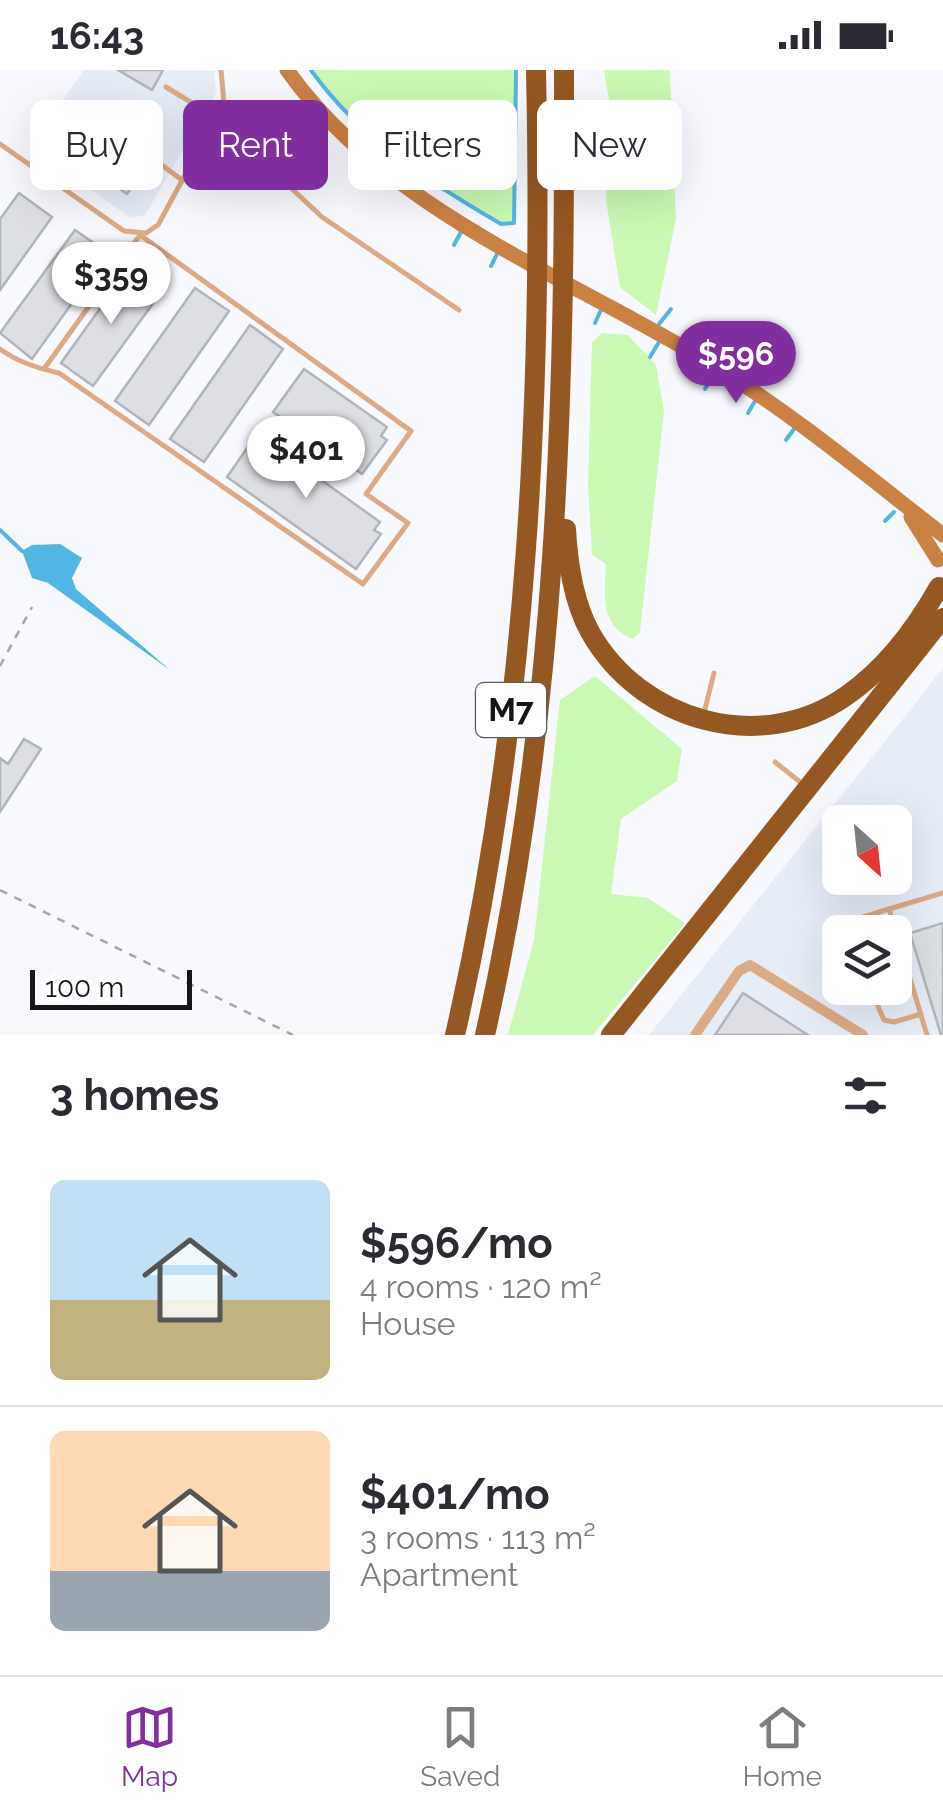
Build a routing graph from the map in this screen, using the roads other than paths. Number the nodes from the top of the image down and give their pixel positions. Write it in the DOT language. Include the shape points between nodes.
graph roads {
  1 [pos="221,70"];
  2 [pos="287,70"];
  3 [pos="536,70"];
  4 [pos="564,70"];
  5 [pos="166,87"];
  6 [pos="187,100"];
  7 [pos="223,100"];
  8 [pos="0,144"];
  9 [pos="163,166"];
  10 [pos="182,180"];
  11 [pos="292,190"];
  12 [pos="140,235"];
  13 [pos="459,310"];
  14 [pos="0,349"];
  15 [pos="44,369"];
  16 [pos="561,457"];
  17 [pos="886,487"];
  18 [pos="943,535"];
  19 [pos="940,556"];
  20 [pos="941,590"];
  21 [pos="943,618"];
  22 [pos="714,672"];
  23 [pos="702,721"];
  24 [pos="775,762"];
  25 [pos="806,787"];
  26 [pos="943,893"];
  27 [pos="889,909"];
  28 [pos="869,915"];
  29 [pos="877,1005"];
  30 [pos="921,1014"];
  31 [pos="455,1035"];
  32 [pos="485,1035"];
  33 [pos="611,1035"];
  34 [pos="696,1035"];
  35 [pos="863,1035"];
  36 [pos="927,1035"];
  1 -- 7 [label="lane"];
  2 -- 17 [label="main road" via="323,115 389,174 772,402"];
  3 -- 31 [label="highway, M7" via="534,382 516,675 481,914"];
  4 -- 16 [label="highway, M7"];
  5 -- 6 [label="lane"];
  8 -- 12 [label="lane" via="124,231"];
  9 -- 10 [label="lane"];
  10 -- 12 [label="lane" via="158,225"];
  11 -- 13 [label="lane" via="322,218"];
  12 -- 15 [label="lane"];
  12 -- 15 [label="lane" via="410,431 366,494 408,523 363,584 60,373"];
  14 -- 15 [label="lane"];
  16 -- 23 [label="highway" via="572,581 590,633 624,677"];
  16 -- 32 [label="highway, M7" via="528,803"];
  17 -- 18 [label="main road"];
  17 -- 19 [label="main road"];
  19 -- 20 [label="main road"];
  20 -- 23 [label="highway" via="888,659 844,697 770,725"];
  21 -- 25 [label="highway"];
  22 -- 23 [label="lane"];
  24 -- 25 [label="lane"];
  25 -- 33 [label="highway"];
  26 -- 27 [label="lane"];
  27 -- 28 [label="lane"];
  27 -- 30 [label="lane"];
  29 -- 30 [label="lane" via="884,1020"];
  30 -- 36 [label="lane"];
  34 -- 35 [label="street" via="739,971 750,965"];
}
